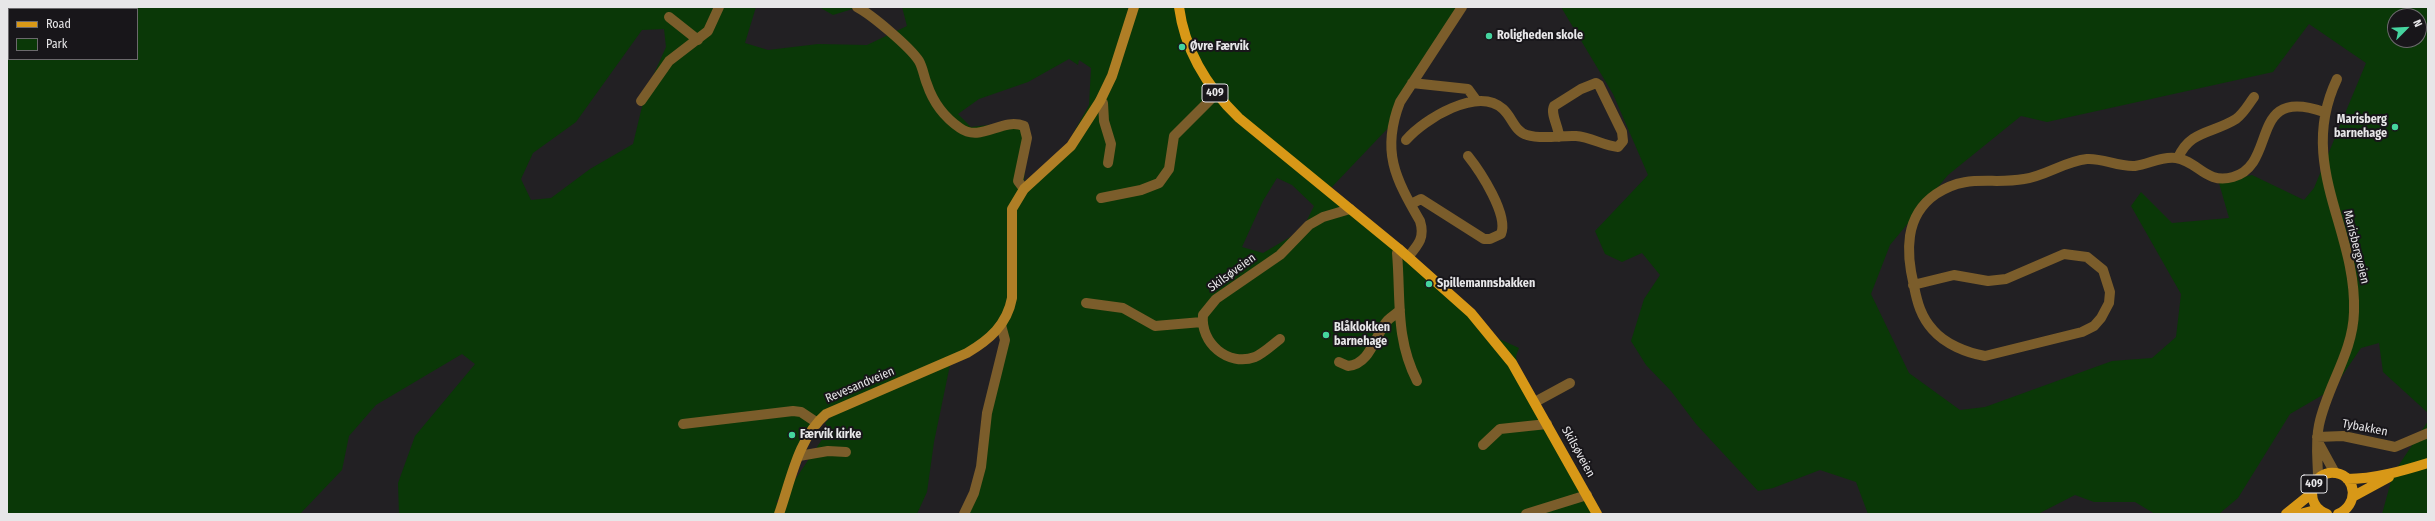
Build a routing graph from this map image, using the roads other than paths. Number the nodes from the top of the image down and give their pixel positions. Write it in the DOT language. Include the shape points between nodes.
graph roads {
  1 [pos="719,7"];
  2 [pos="857,7"];
  3 [pos="1134,7"];
  4 [pos="1179,7"];
  5 [pos="1462,7"];
  6 [pos="669,17"];
  7 [pos="698,40"];
  8 [pos="2338,79"];
  9 [pos="1412,83"];
  10 [pos="1216,94"];
  11 [pos="2254,97"];
  12 [pos="1476,100"];
  13 [pos="641,101"];
  14 [pos="1100,101"];
  15 [pos="2324,112"];
  16 [pos="1559,137"];
  17 [pos="1406,140"];
  18 [pos="1468,156"];
  19 [pos="2178,158"];
  20 [pos="1108,163"];
  21 [pos="1024,189"];
  22 [pos="1101,198"];
  23 [pos="1411,204"];
  24 [pos="1350,209"];
  25 [pos="1399,249"];
  26 [pos="1408,257"];
  27 [pos="1914,285"];
  28 [pos="1086,303"];
  29 [pos="1400,310"];
  30 [pos="1202,322"];
  31 [pos="1001,326"];
  32 [pos="1280,339"];
  33 [pos="1339,362"];
  34 [pos="1417,381"];
  35 [pos="1570,383"];
  36 [pos="1535,402"];
  37 [pos="816,422"];
  38 [pos="683,424"];
  39 [pos="1547,424"];
  40 [pos="2428,433"];
  41 [pos="2318,440"];
  42 [pos="1483,445"];
  43 [pos="846,452"];
  44 [pos="799,456"];
  45 [pos="2428,463"];
  46 [pos="2333,471"];
  47 [pos="2400,472"];
  48 [pos="2318,476"];
  49 [pos="2347,479"];
  50 [pos="2312,493"];
  51 [pos="1587,495"];
  52 [pos="2354,496"];
  53 [pos="2323,512"];
  54 [pos="779,514"];
  55 [pos="964,514"];
  56 [pos="1526,514"];
  57 [pos="1597,514"];
  58 [pos="2286,514"];
  59 [pos="2300,514"];
  60 [pos="2338,514"];
  1 -- 7 [label="street" via="708,31"];
  2 -- 21 [label="street" via="911,50 920,62 936,103 960,128 970,134 986,132 1008,124 1024,126 1027,138 1018,181"];
  3 -- 14 [label="main road, Revesandveien" via="1112,76"];
  4 -- 10 [label="main road, Skilsøveien / 409" via="1190,50 1204,78"];
  5 -- 9 [label="street"];
  6 -- 7 [label="street"];
  7 -- 13 [label="street" via="669,61"];
  8 -- 15 [label="street, Marisbergveien"];
  9 -- 12 [label="street" via="1468,89"];
  9 -- 23 [label="street" via="1394,117 1391,144 1395,174"];
  10 -- 22 [label="street" via="1174,136 1169,169 1159,183 1141,190"];
  10 -- 24 [label="main road, Skilsøveien / 409" via="1239,118"];
  11 -- 19 [label="street" via="2237,118 2189,140"];
  12 -- 16 [label="street" via="1498,105 1522,133 1542,138"];
  12 -- 17 [label="street" via="1430,119"];
  14 -- 20 [label="street" via="1103,104 1104,121 1111,144"];
  14 -- 21 [label="main road, Revesandveien" via="1071,146"];
  15 -- 19 [label="street" via="2305,106 2294,106 2276,114 2265,130 2255,162 2232,178 2205,175"];
  15 -- 41 [label="street, Marisbergveien" via="2324,164 2350,272 2354,313 2348,349 2323,411"];
  16 -- 16 [label="street" via="1559,128 1552,113 1554,106 1596,83 1604,93 1624,137 1618,147 1591,139"];
  18 -- 23 [label="street" via="1489,184 1503,223 1501,234 1484,239 1427,201 1421,199"];
  19 -- 27 [label="street" via="2127,166 2099,159 2086,159 2025,179 1974,180 1950,186 1928,201 1913,224 1908,248"];
  21 -- 31 [label="main road, Revesandveien" via="1012,208 1012,298 1010,311"];
  23 -- 26 [label="street" via="1420,220 1422,236 1420,243"];
  24 -- 25 [label="main road, Skilsøveien / 409"];
  24 -- 30 [label="street, Skilsøveien" via="1323,217 1309,225 1280,255 1216,299 1203,315"];
  25 -- 26 [label="main road, Skilsøveien / 409"];
  25 -- 29 [label="street" via="1397,253"];
  26 -- 36 [label="main road, Skilsøveien / 409" via="1471,313 1494,338"];
  27 -- 27 [label="street" via="1923,316 1938,335 1970,352 1985,356 2088,329 2104,313 2109,303 2110,292 2107,278 2098,266 2087,257 2069,253 2058,255 2006,279 1988,281 1954,275"];
  28 -- 30 [label="street" via="1123,308 1155,326"];
  29 -- 33 [label="street" via="1387,321 1373,346 1358,364 1348,366"];
  29 -- 34 [label="street" via="1402,345"];
  30 -- 32 [label="street" via="1204,334 1211,344 1219,352 1237,360 1254,357"];
  31 -- 37 [label="main road, Revesandveien" via="982,344 967,353 840,407"];
  31 -- 55 [label="street" via="1005,340 987,413 977,485"];
  35 -- 36 [label="street"];
  36 -- 39 [label="main road, Skilsøveien / 409"];
  37 -- 38 [label="street" via="802,412 793,411"];
  37 -- 44 [label="main road"];
  39 -- 42 [label="street" via="1500,429"];
  39 -- 51 [label="main road, Skilsøveien / 409"];
  40 -- 41 [label="street, Tybakken" via="2395,447 2343,436"];
  41 -- 46 [label="street"];
  41 -- 48 [label="street, Marisbergveien"];
  43 -- 44 [label="street" via="828,451"];
  44 -- 54 [label="main road"];
  45 -- 47 [label="main road"];
  46 -- 48 [label="main road, 409"];
  46 -- 49 [label="main road, 409"];
  47 -- 49 [label="main road"];
  47 -- 52 [label="main road"];
  48 -- 50 [label="main road, 409"];
  49 -- 52 [label="main road"];
  50 -- 53 [label="main road, 409" via="2313,502"];
  50 -- 58 [label="main road, 409"];
  51 -- 56 [label="street"];
  51 -- 57 [label="main road, Skilsøveien / 409"];
  52 -- 60 [label="main road" via="2349,507"];
  53 -- 59 [label="main road, 409"];
}
